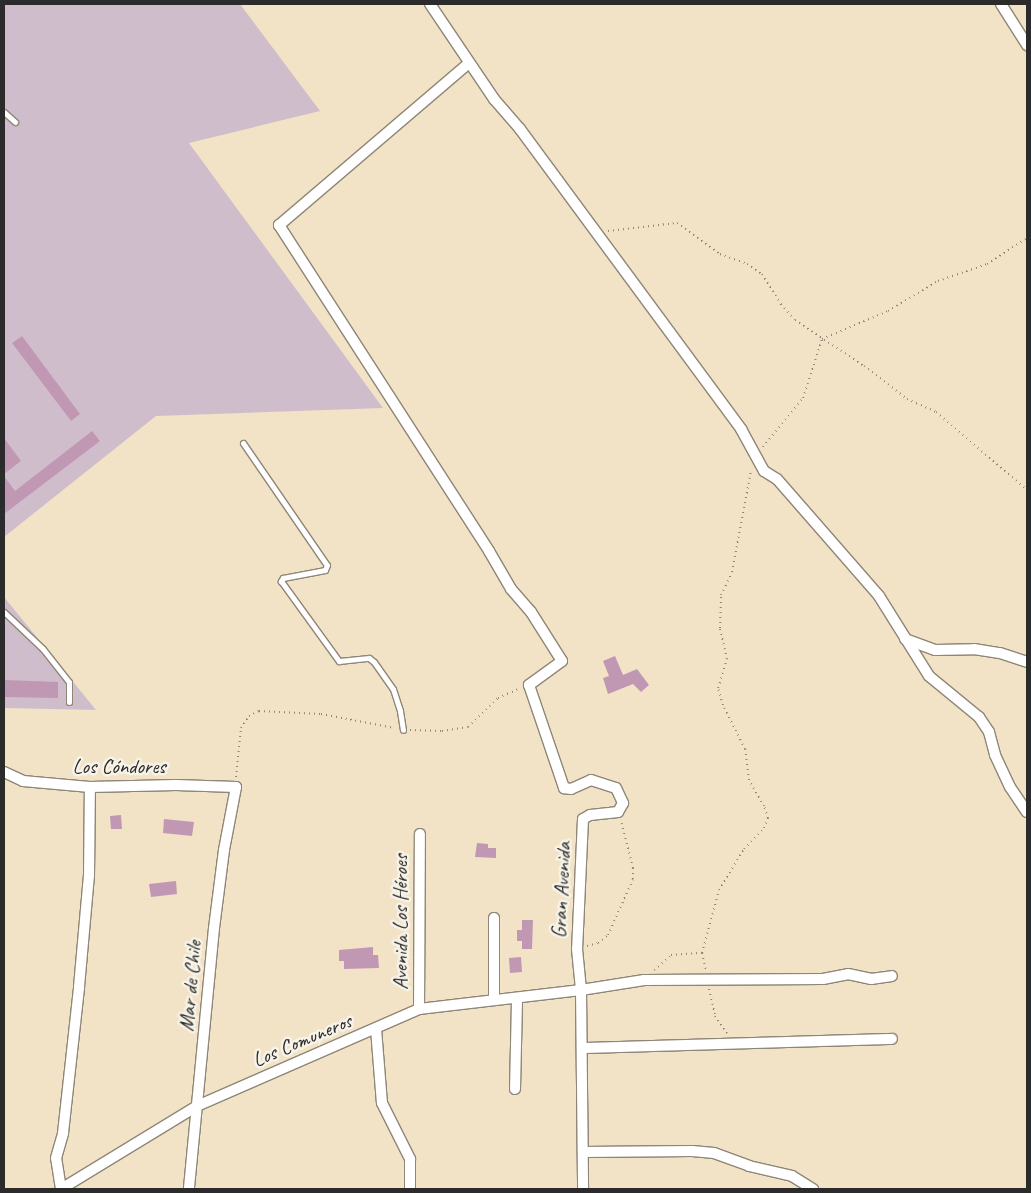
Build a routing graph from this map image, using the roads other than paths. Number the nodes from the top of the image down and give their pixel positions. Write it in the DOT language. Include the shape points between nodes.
graph roads {
  1 [pos="430,4"];
  2 [pos="1001,4"];
  3 [pos="1027,46"];
  4 [pos="469,63"];
  5 [pos="4,112"];
  6 [pos="15,122"];
  7 [pos="243,443"];
  8 [pos="4,612"];
  9 [pos="905,639"];
  10 [pos="1027,662"];
  11 [pos="69,702"];
  12 [pos="403,730"];
  13 [pos="4,772"];
  14 [pos="90,787"];
  15 [pos="236,787"];
  16 [pos="1027,812"];
  17 [pos="420,834"];
  18 [pos="494,918"];
  19 [pos="892,976"];
  20 [pos="581,990"];
  21 [pos="517,998"];
  22 [pos="494,1000"];
  23 [pos="418,1009"];
  24 [pos="376,1029"];
  25 [pos="892,1039"];
  26 [pos="582,1048"];
  27 [pos="515,1089"];
  28 [pos="197,1106"];
  29 [pos="584,1152"];
  30 [pos="61,1189"];
  31 [pos="189,1189"];
  32 [pos="410,1189"];
  33 [pos="583,1189"];
  34 [pos="813,1189"];
  1 -- 4 [label="street"];
  2 -- 3 [label="street"];
  4 -- 9 [label="street" via="689,356 755,452 764,471 776,479 879,596"];
  4 -- 20 [label="street, Gran Avenida" via="279,225 511,589 531,612 562,660 529,684 564,788 572,789 591,780 616,788 623,802 618,812 590,815 583,819 577,949"];
  5 -- 6 [label="lane"];
  7 -- 12 [label="lane" via="327,565 325,570 283,578 282,581 339,661 369,658 374,662 393,689"];
  8 -- 11 [label="lane" via="43,649 69,682"];
  9 -- 10 [label="street" via="935,650 974,649"];
  9 -- 16 [label="street" via="929,676 979,717 989,732 1010,787"];
  13 -- 14 [label="street, Los Cóndores" via="23,781"];
  14 -- 15 [label="street, Los Cóndores"];
  14 -- 30 [label="street" via="89,876 79,987 63,1133 56,1158"];
  15 -- 28 [label="street, Mar de Chile" via="214,928"];
  17 -- 23 [label="street, Avenida Los Héroes"];
  18 -- 22 [label="street"];
  19 -- 20 [label="street, Los Comuneros" via="871,980 848,974 823,980 644,980"];
  20 -- 21 [label="street, Los Comuneros"];
  20 -- 26 [label="street, Gran Avenida"];
  21 -- 22 [label="street, Los Comuneros"];
  21 -- 27 [label="street"];
  22 -- 23 [label="street, Los Comuneros"];
  23 -- 24 [label="street, Los Comuneros"];
  24 -- 28 [label="street, Los Comuneros"];
  24 -- 32 [label="street" via="382,1103 410,1159"];
  25 -- 26 [label="street"];
  26 -- 29 [label="street, Gran Avenida"];
  28 -- 30 [label="street, Los Comuneros"];
  28 -- 31 [label="street, Mar de Chile"];
  29 -- 33 [label="street, Gran Avenida"];
  29 -- 34 [label="street" via="714,1153 749,1166 792,1176"];
}
